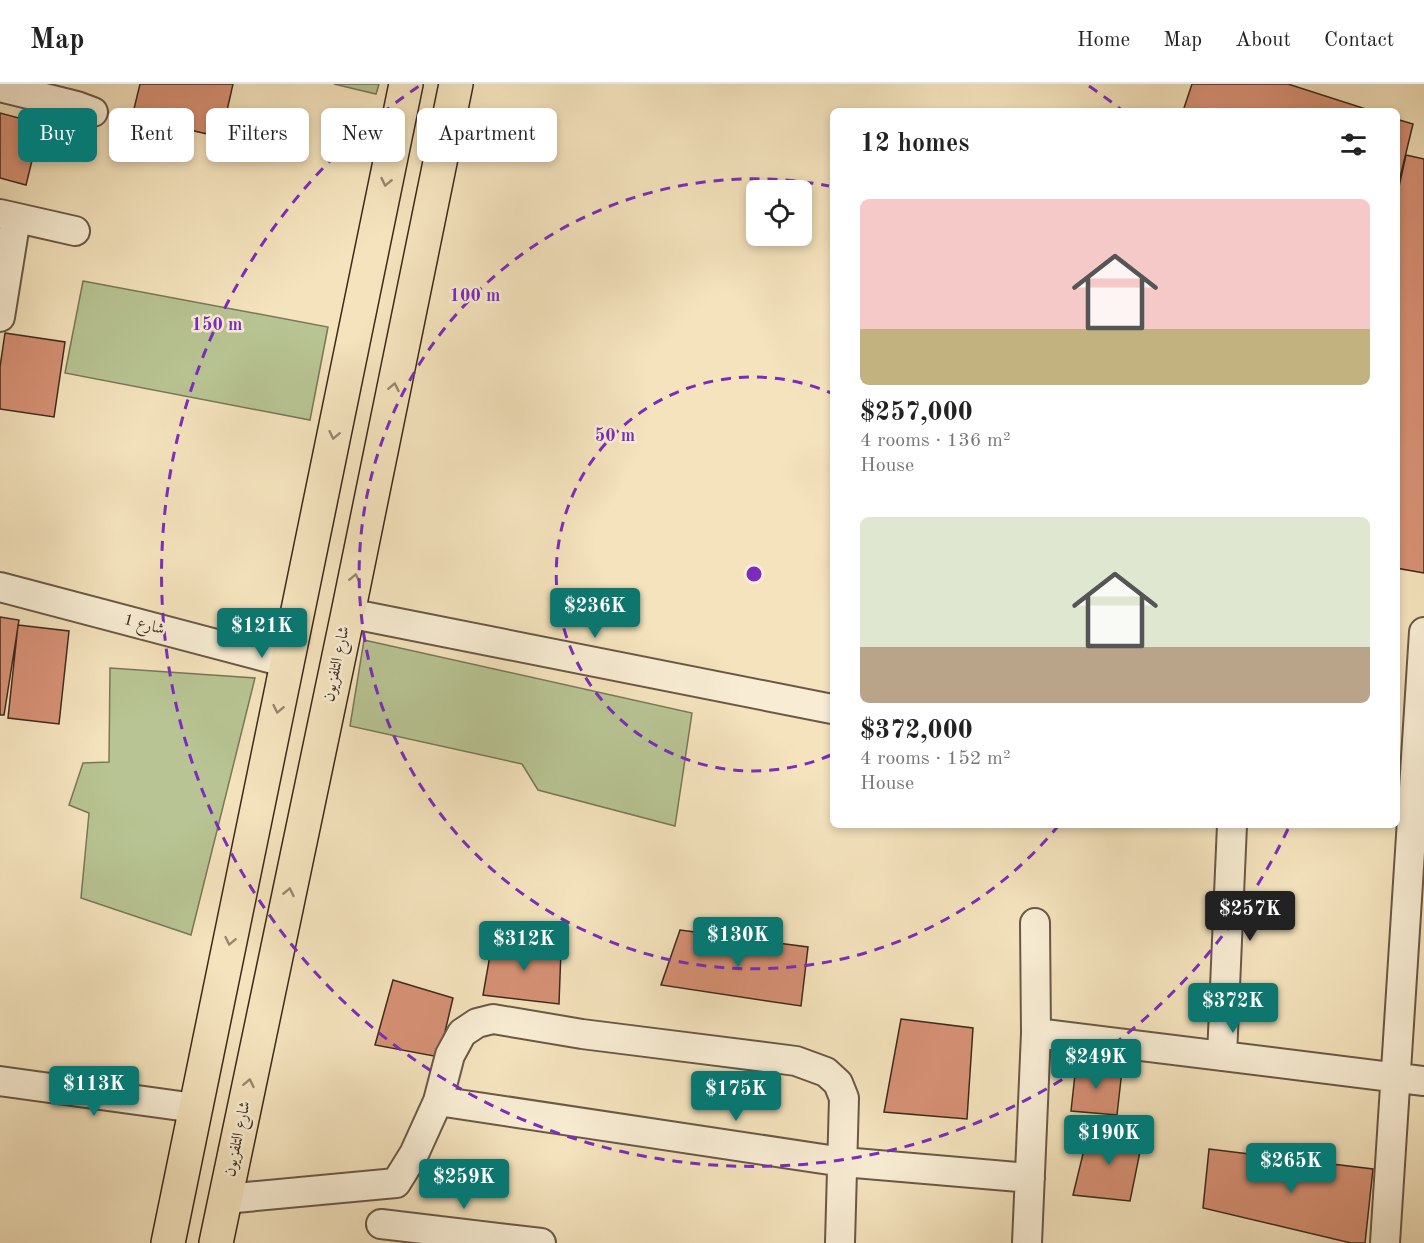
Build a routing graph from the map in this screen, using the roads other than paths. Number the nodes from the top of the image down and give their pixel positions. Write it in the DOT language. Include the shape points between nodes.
graph roads {
  1 [pos="406,84"];
  2 [pos="456,84"];
  3 [pos="0,87"];
  4 [pos="82,108"];
  5 [pos="8,216"];
  6 [pos="75,231"];
  7 [pos="0,317"];
  8 [pos="0,587"];
  9 [pos="348,613"];
  10 [pos="1424,632"];
  11 [pos="288,663"];
  12 [pos="830,710"];
  13 [pos="1232,828"];
  14 [pos="1035,923"];
  15 [pos="1036,1033"];
  16 [pos="1222,1056"];
  17 [pos="1394,1077"];
  18 [pos="0,1081"];
  19 [pos="1424,1081"];
  20 [pos="438,1101"];
  21 [pos="195,1108"];
  22 [pos="843,1162"];
  23 [pos="1030,1178"];
  24 [pos="225,1199"];
  25 [pos="381,1224"];
  26 [pos="168,1243"];
  27 [pos="216,1243"];
  28 [pos="541,1243"];
  29 [pos="840,1243"];
  30 [pos="1027,1243"];
  31 [pos="1385,1243"];
  1 -- 11 [label="main road, one-way"];
  9 -- 2 [label="main road, شارع التلفزيون, one-way"];
  3 -- 4 [label="street"];
  5 -- 6 [label="street"];
  5 -- 7 [label="street"];
  8 -- 11 [label="street, شارع 1"];
  9 -- 12 [label="street"];
  24 -- 9 [label="main road, شارع التلفزيون, one-way"];
  10 -- 17 [label="street"];
  11 -- 21 [label="main road, one-way"];
  13 -- 16 [label="street"];
  14 -- 15 [label="street"];
  15 -- 16 [label="street"];
  15 -- 23 [label="street"];
  16 -- 17 [label="street"];
  17 -- 19 [label="street"];
  17 -- 31 [label="street"];
  18 -- 21 [label="street"];
  20 -- 22 [label="street"];
  20 -- 22 [label="street" via="450,1055 462,1033 493,1019 796,1061 826,1072 838,1083 844,1098"];
  20 -- 24 [label="street" via="396,1183"];
  21 -- 26 [label="main road"];
  22 -- 23 [label="street"];
  22 -- 29 [label="street"];
  23 -- 30 [label="street"];
  24 -- 27 [label="main road, شارع التلفزيون"];
  25 -- 28 [label="street"];
}
